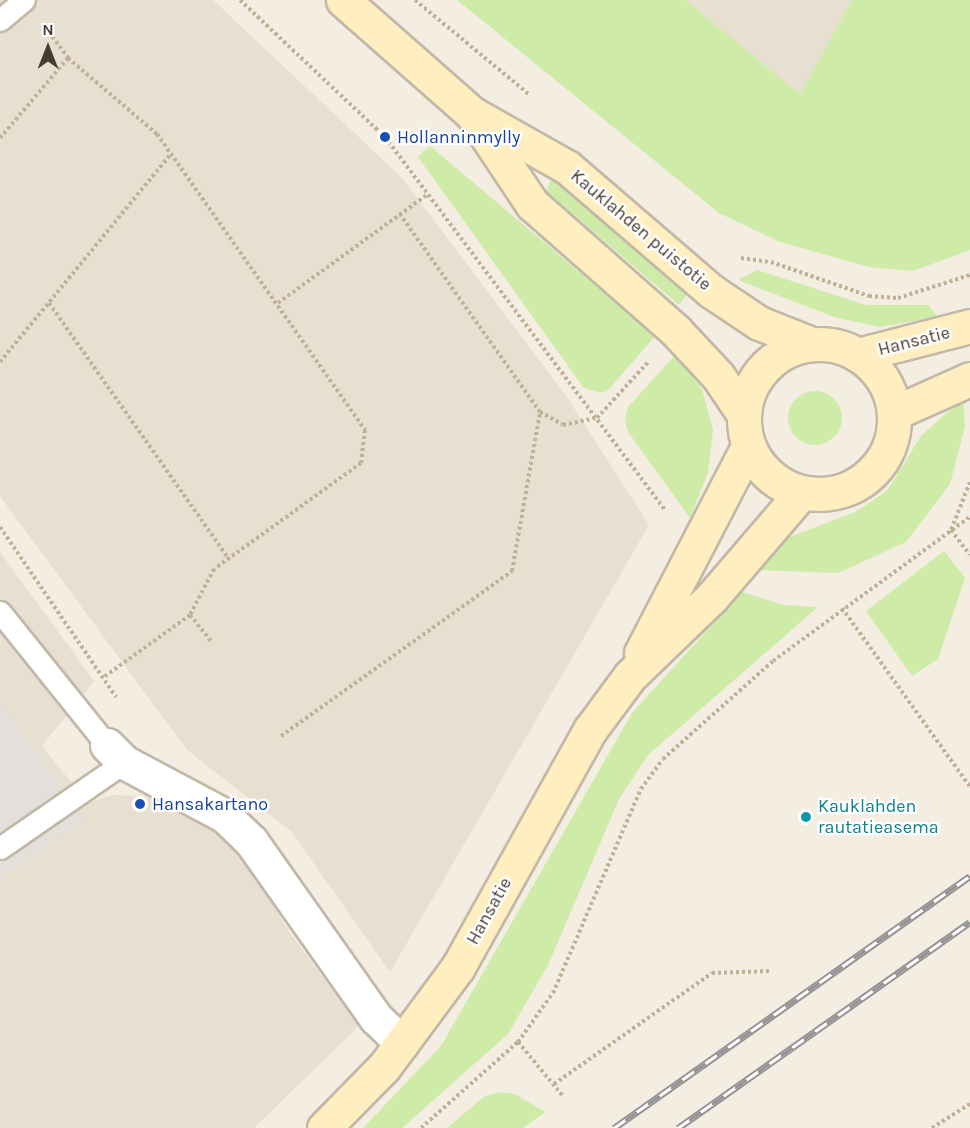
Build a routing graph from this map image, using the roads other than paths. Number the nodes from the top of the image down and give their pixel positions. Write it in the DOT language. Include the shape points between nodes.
graph roads {
  1 [pos="24,0"];
  2 [pos="343,0"];
  3 [pos="0,20"];
  4 [pos="471,113"];
  5 [pos="970,326"];
  6 [pos="812,344"];
  7 [pos="858,355"];
  8 [pos="970,379"];
  9 [pos="743,413"];
  10 [pos="894,413"];
  11 [pos="748,447"];
  12 [pos="801,493"];
  13 [pos="0,612"];
  14 [pos="630,676"];
  15 [pos="116,753"];
  16 [pos="0,848"];
  17 [pos="402,1043"];
  18 [pos="324,1128"];
  1 -- 3 [label="lane"];
  2 -- 4 [label="main road, Kauklahden puistotie"];
  4 -- 6 [label="main road, Kauklahden puistotie" via="567,167 711,291 759,323"];
  4 -- 9 [label="main road, Kauklahden puistotie" via="532,204 676,331 718,375"];
  5 -- 7 [label="main road, Hansatie"];
  6 -- 7 [label="main road"];
  6 -- 9 [label="main road" via="793,348 762,368"];
  7 -- 10 [label="main road" via="885,382"];
  8 -- 10 [label="main road"];
  9 -- 11 [label="main road"];
  10 -- 12 [label="main road" via="890,445 868,477 845,490"];
  11 -- 12 [label="main road" via="763,470"];
  11 -- 14 [label="main road, Hansatie"];
  12 -- 14 [label="main road, Hansatie" via="712,597"];
  13 -- 15 [label="lane"];
  14 -- 17 [label="main road, Hansatie" via="590,730 458,967"];
  15 -- 16 [label="lane"];
  15 -- 17 [label="street" via="225,816 251,841 376,1018"];
  17 -- 18 [label="main road, Hansatie"];
}
